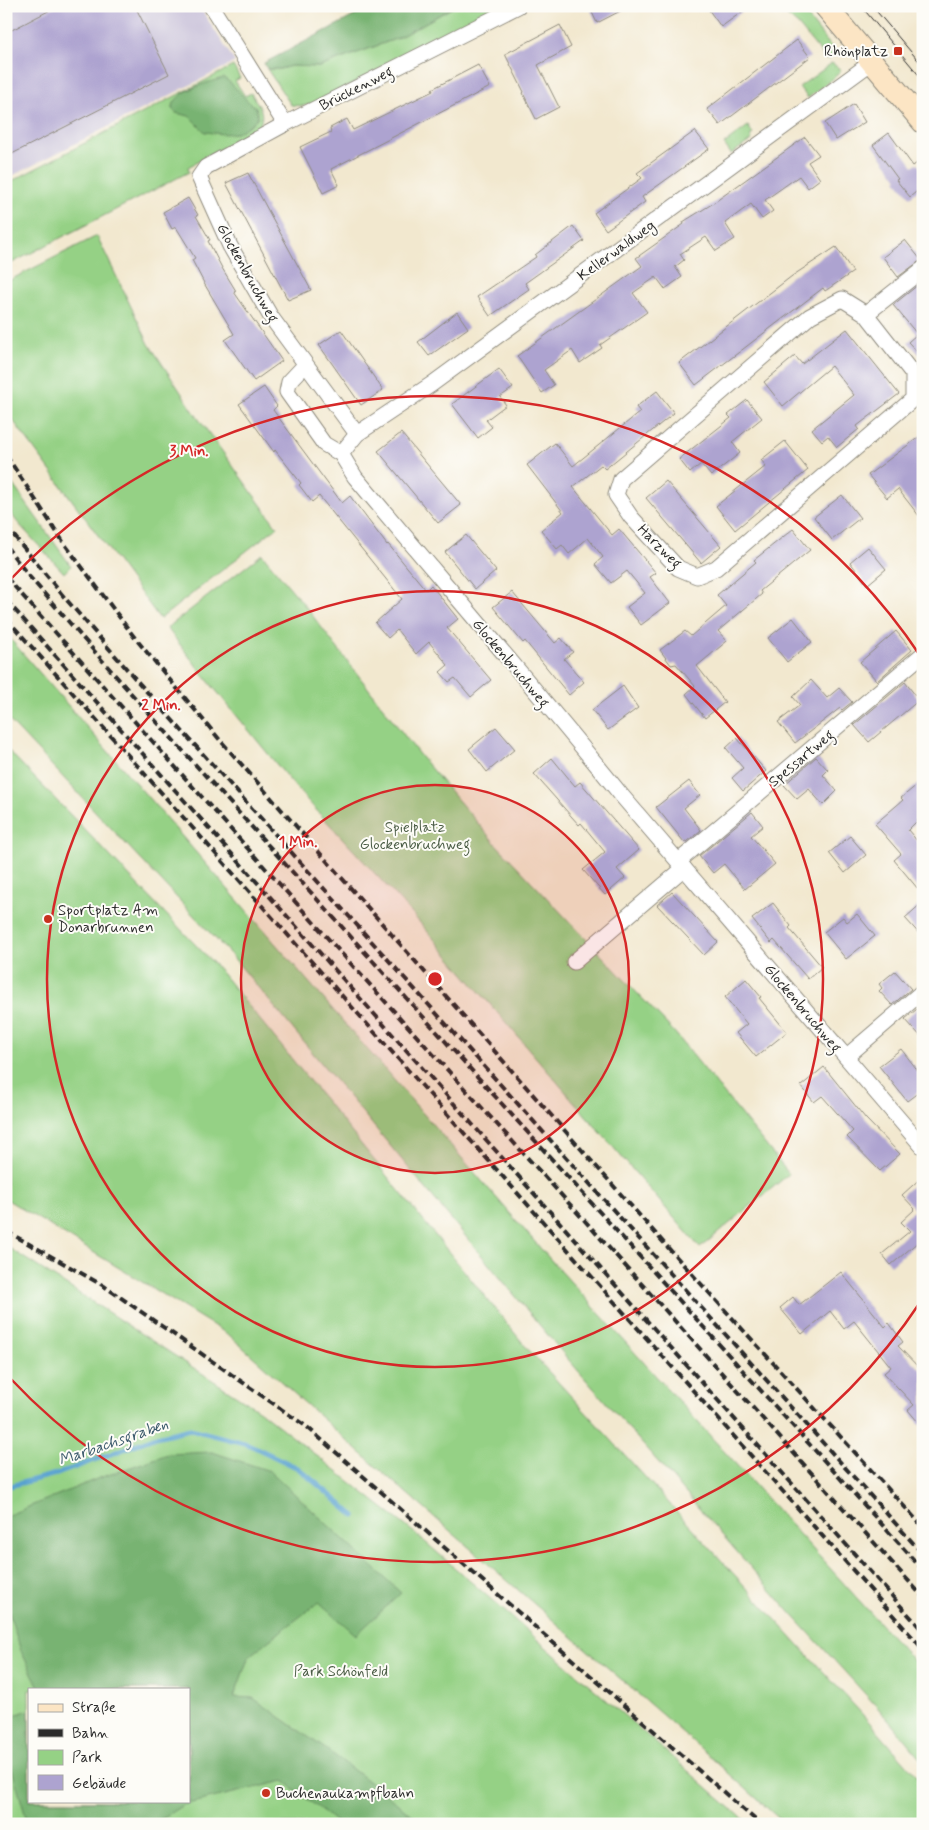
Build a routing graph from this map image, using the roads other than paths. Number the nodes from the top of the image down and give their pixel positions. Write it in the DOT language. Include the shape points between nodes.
graph roads {
  1 [pos="211,6"];
  2 [pos="518,6"];
  3 [pos="825,6"];
  4 [pos="872,62"];
  5 [pos="923,122"];
  6 [pos="285,124"];
  7 [pos="200,177"];
  8 [pos="923,269"];
  9 [pos="866,314"];
  10 [pos="305,365"];
  11 [pos="357,434"];
  12 [pos="342,454"];
  13 [pos="923,654"];
  14 [pos="682,865"];
  15 [pos="574,962"];
  16 [pos="923,992"];
  17 [pos="846,1057"];
  18 [pos="923,1147"];
  1 -- 6 [label="street"];
  2 -- 6 [label="street, Brückenweg"];
  3 -- 4 [label="main road"];
  4 -- 5 [label="main road"];
  4 -- 11 [label="street, Kellerwaldweg" via="432,384"];
  6 -- 7 [label="street, Brückenweg" via="206,167"];
  7 -- 10 [label="street, Glockenbruchweg" via="230,246 271,317"];
  8 -- 9 [label="street"];
  9 -- 9 [label="street, Harzweg" via="842,299 810,316 621,479 616,495 631,517 678,568 697,576 716,568 913,399 913,374"];
  10 -- 11 [label="street, Glockenbruchweg"];
  10 -- 12 [label="street, Glockenbruchweg" via="289,382 287,392 324,444"];
  11 -- 12 [label="street"];
  12 -- 14 [label="street, Glockenbruchweg" via="355,477"];
  13 -- 14 [label="street, Spessartweg"];
  14 -- 15 [label="street"];
  14 -- 17 [label="street, Glockenbruchweg"];
  16 -- 17 [label="street"];
  17 -- 18 [label="street, Glockenbruchweg"];
}
